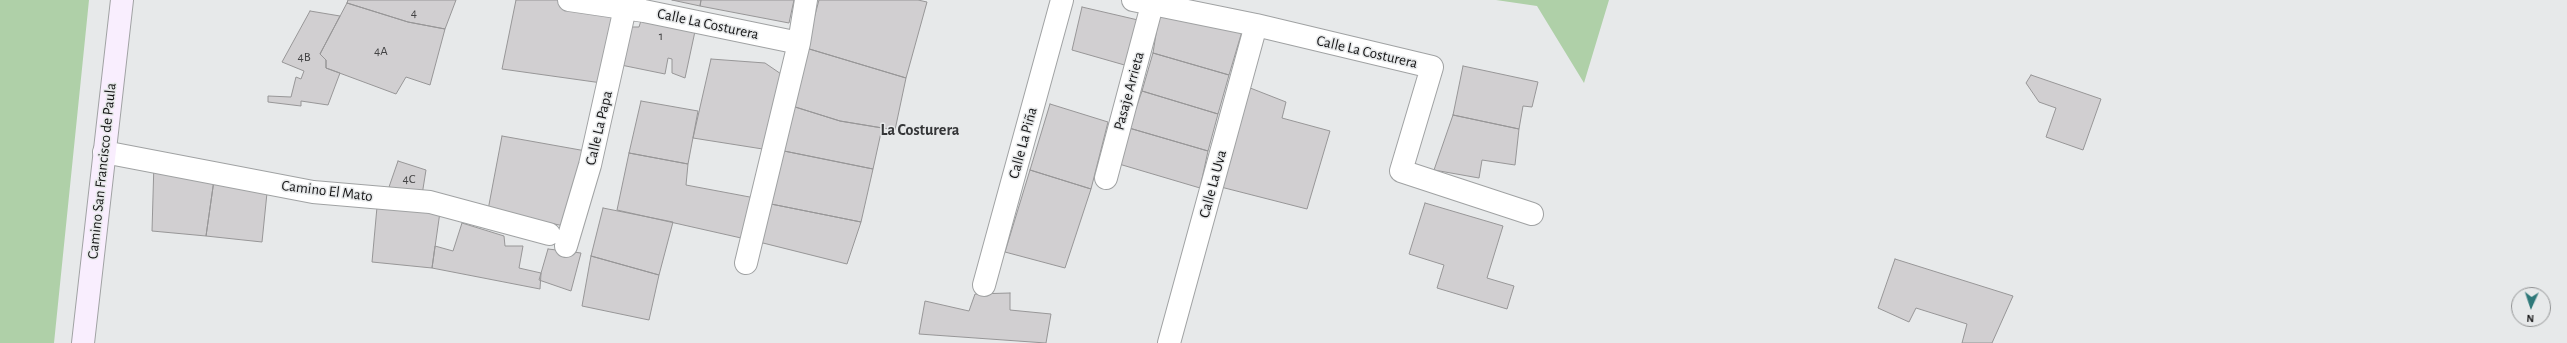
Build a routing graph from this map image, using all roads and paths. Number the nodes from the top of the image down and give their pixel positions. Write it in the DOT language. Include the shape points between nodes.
graph roads {
  1 [pos="122,0"];
  2 [pos="569,0"];
  3 [pos="806,0"];
  4 [pos="1062,0"];
  5 [pos="1142,2"];
  6 [pos="625,8"];
  7 [pos="1256,26"];
  8 [pos="799,43"];
  9 [pos="104,152"];
  10 [pos="1106,178"];
  11 [pos="1532,214"];
  12 [pos="558,240"];
  13 [pos="746,263"];
  14 [pos="984,285"];
  15 [pos="83,343"];
  16 [pos="1169,343"];
  1 -- 9 [label="main road, Camino San Francisco de Paula"];
  2 -- 6 [label="street, Calle La Costurera"];
  3 -- 8 [label="street"];
  4 -- 14 [label="street, Calle La Piña"];
  5 -- 7 [label="street, Calle La Costurera"];
  5 -- 10 [label="street, Pasaje Arrieta"];
  6 -- 8 [label="street, Calle La Costurera"];
  6 -- 12 [label="street, Calle La Papa" via="590,165"];
  7 -- 11 [label="street, Calle La Costurera" via="1432,67 1401,171"];
  7 -- 16 [label="street, Calle La Uva"];
  8 -- 13 [label="street"];
  9 -- 12 [label="street, Camino El Mato" via="313,192 430,202"];
  9 -- 15 [label="main road, Camino San Francisco de Paula"];
}
